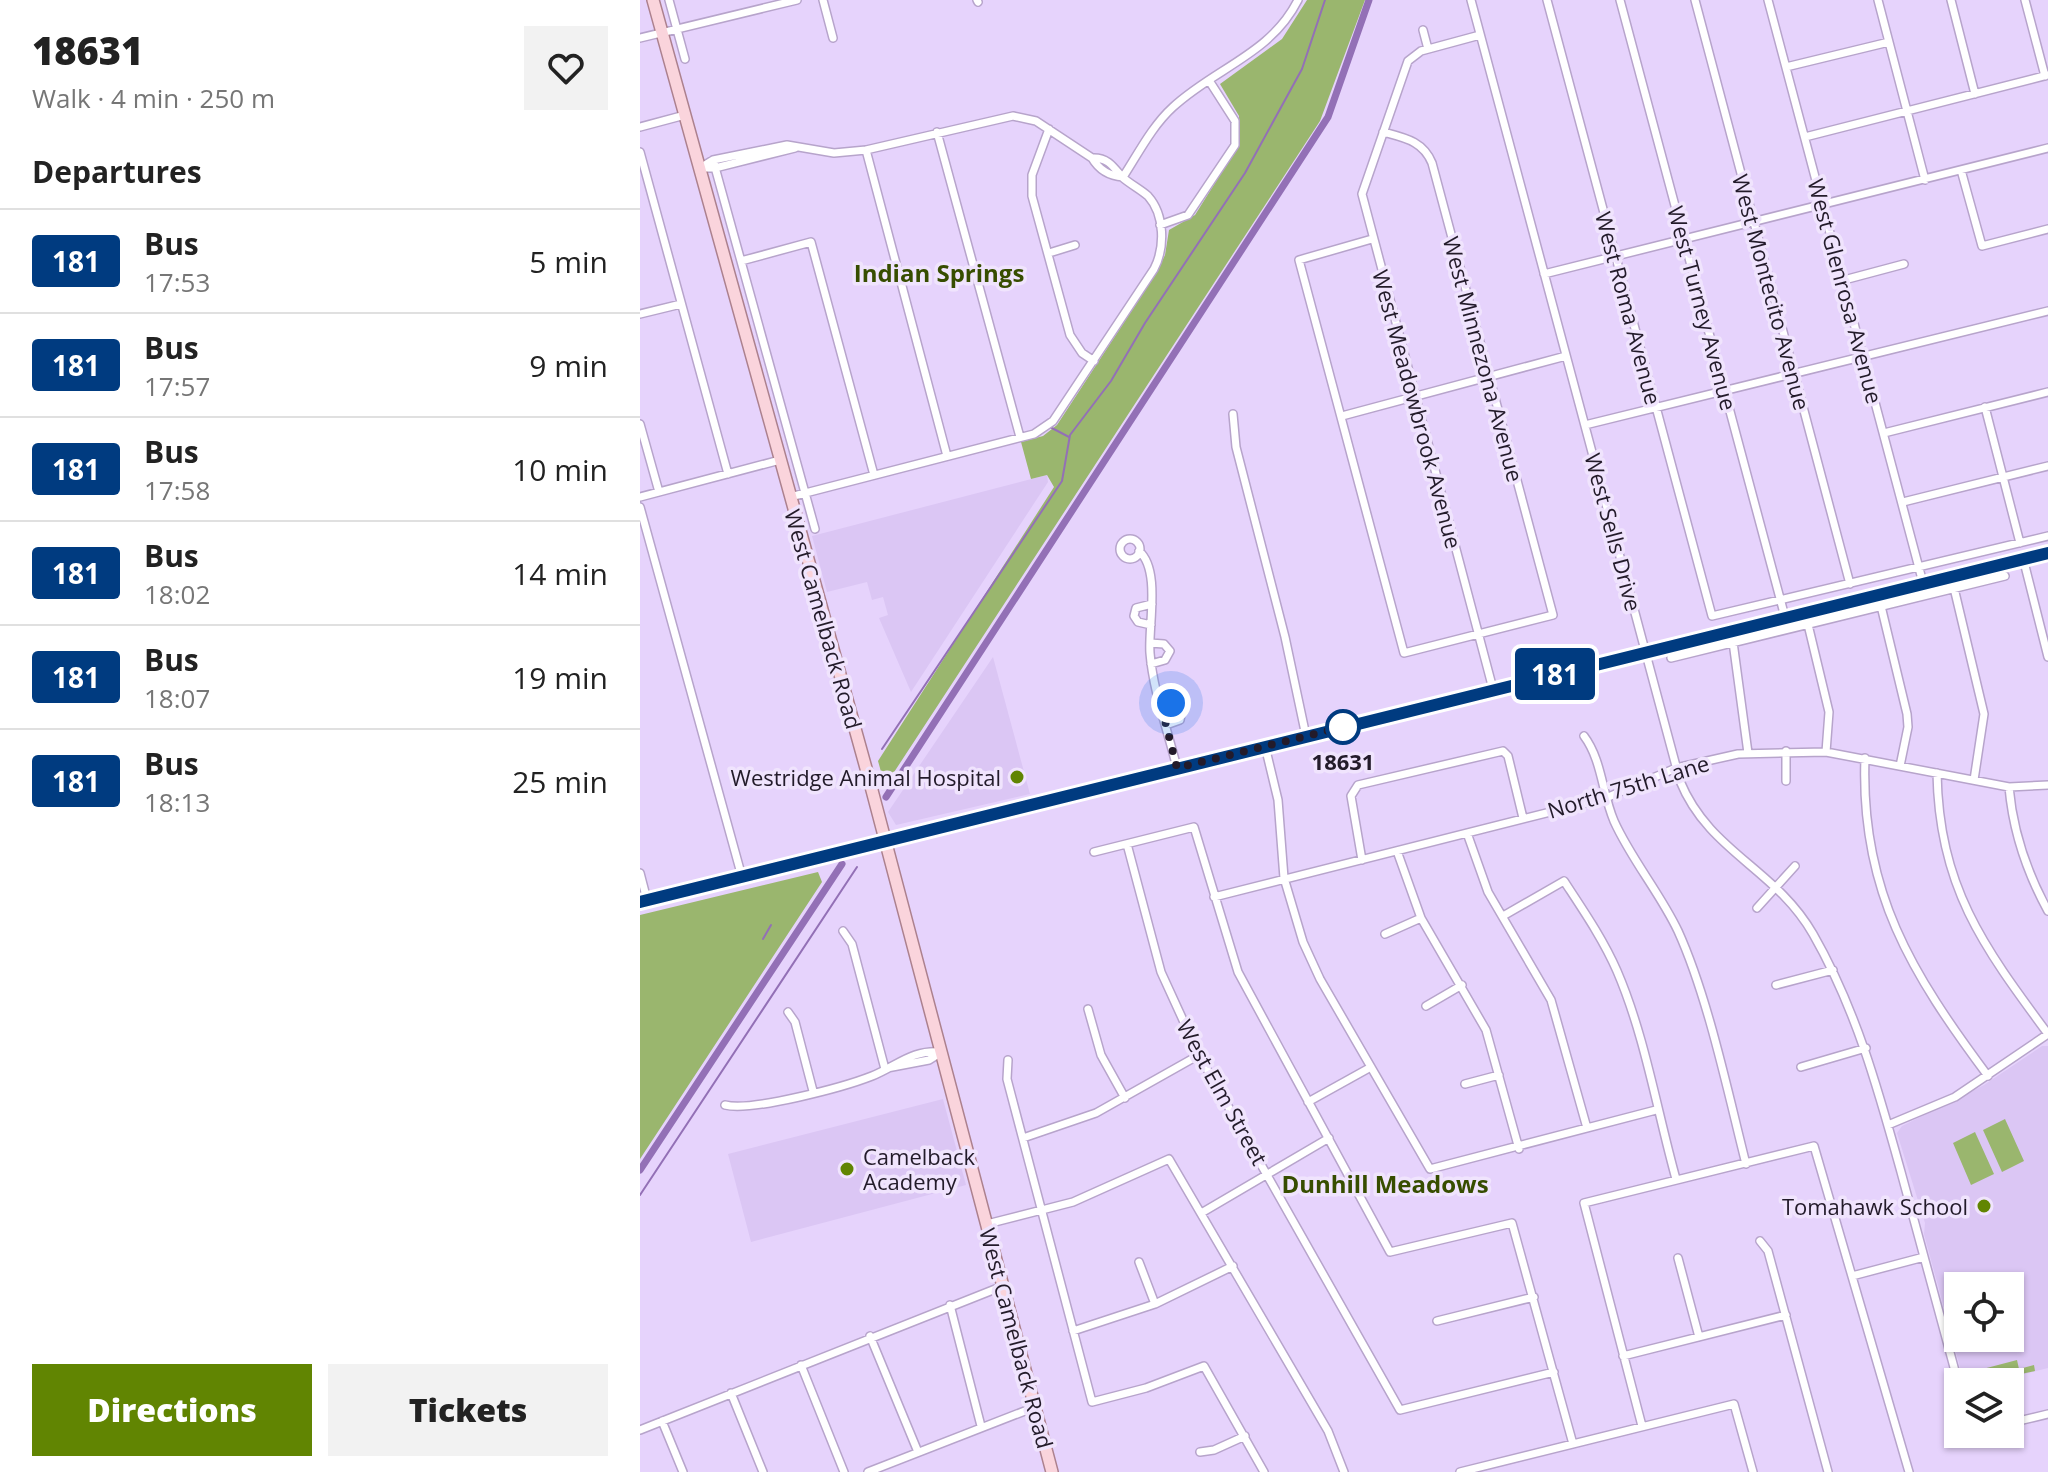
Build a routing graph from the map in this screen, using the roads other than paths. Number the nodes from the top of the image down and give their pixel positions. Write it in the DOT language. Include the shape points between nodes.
graph roads {
  1 [pos="653,0"];
  2 [pos="669,0"];
  3 [pos="797,0"];
  4 [pos="823,0"];
  5 [pos="1298,0"];
  6 [pos="1471,0"];
  7 [pos="1547,0"];
  8 [pos="1620,0"];
  9 [pos="1695,0"];
  10 [pos="1768,0"];
  11 [pos="1878,0"];
  12 [pos="1951,0"];
  13 [pos="2025,0"];
  14 [pos="677,29"];
  15 [pos="1423,30"];
  16 [pos="662,33"];
  17 [pos="1480,35"];
  18 [pos="640,38"];
  19 [pos="833,38"];
  20 [pos="1889,42"];
  21 [pos="1428,49"];
  22 [pos="685,59"];
  23 [pos="1786,67"];
  24 [pos="2046,76"];
  25 [pos="1210,82"];
  26 [pos="1975,94"];
  27 [pos="1907,111"];
  28 [pos="685,115"];
  29 [pos="640,127"];
  30 [pos="1049,129"];
  31 [pos="937,132"];
  32 [pos="1383,132"];
  33 [pos="1805,137"];
  34 [pos="2048,148"];
  35 [pos="866,150"];
  36 [pos="640,152"];
  37 [pos="714,164"];
  38 [pos="700,168"];
  39 [pos="1961,170"];
  40 [pos="1123,177"];
  41 [pos="1925,180"];
  42 [pos="1823,204"];
  43 [pos="1753,221"];
  44 [pos="1160,225"];
  45 [pos="2048,229"];
  46 [pos="1684,238"];
  47 [pos="1372,239"];
  48 [pos="1075,245"];
  49 [pos="1049,253"];
  50 [pos="1614,256"];
  51 [pos="741,261"];
  52 [pos="1904,264"];
  53 [pos="1544,274"];
  54 [pos="1844,280"];
  55 [pos="681,304"];
  56 [pos="2048,311"];
  57 [pos="640,314"];
  58 [pos="1566,356"];
  59 [pos="1864,356"];
  60 [pos="1094,361"];
  61 [pos="1794,373"];
  62 [pos="1489,377"];
  63 [pos="1725,390"];
  64 [pos="2048,392"];
  65 [pos="1416,397"];
  66 [pos="1985,407"];
  67 [pos="1655,408"];
  68 [pos="1233,414"];
  69 [pos="1342,416"];
  70 [pos="640,424"];
  71 [pos="1585,425"];
  72 [pos="1884,433"];
  73 [pos="1020,437"];
  74 [pos="947,456"];
  75 [pos="780,460"];
  76 [pos="2048,466"];
  77 [pos="728,474"];
  78 [pos="874,475"];
  79 [pos="2003,477"];
  80 [pos="659,492"];
  81 [pos="805,493"];
  82 [pos="640,497"];
  83 [pos="790,497"];
  84 [pos="1903,502"];
  85 [pos="640,507"];
  86 [pos="815,529"];
  87 [pos="2048,536"];
  88 [pos="2020,543"];
  89 [pos="1139,551"];
  90 [pos="2048,553"];
  91 [pos="2023,558"];
  92 [pos="1920,567"];
  93 [pos="2005,576"];
  94 [pos="1923,583"];
  95 [pos="1850,584"];
  96 [pos="1954,588"];
  97 [pos="1781,602"];
  98 [pos="1152,604"];
  99 [pos="1881,606"];
  100 [pos="1805,612"];
  101 [pos="1785,617"];
  102 [pos="1808,624"];
  103 [pos="1151,625"];
  104 [pos="1479,634"];
  105 [pos="1733,642"];
  106 [pos="1150,643"];
  107 [pos="1645,651"];
  108 [pos="2048,657"];
  109 [pos="1671,658"];
  110 [pos="1151,664"];
  111 [pos="1493,689"];
  112 [pos="1161,705"];
  113 [pos="1166,725"];
  114 [pos="1306,736"];
  115 [pos="1584,736"];
  116 [pos="1265,746"];
  117 [pos="1786,751"];
  118 [pos="1826,752"];
  119 [pos="1748,753"];
  120 [pos="1865,758"];
  121 [pos="1900,766"];
  122 [pos="1177,768"];
  123 [pos="1676,768"];
  124 [pos="1937,773"];
  125 [pos="1974,780"];
  126 [pos="1786,781"];
  127 [pos="2048,785"];
  128 [pos="2009,787"];
  129 [pos="1606,798"];
  130 [pos="1523,818"];
  131 [pos="1467,833"];
  132 [pos="885,841"];
  133 [pos="1127,844"];
  134 [pos="1397,851"];
  135 [pos="1094,852"];
  136 [pos="1362,860"];
  137 [pos="1795,866"];
  138 [pos="640,873"];
  139 [pos="742,877"];
  140 [pos="1284,878"];
  141 [pos="1777,886"];
  142 [pos="1214,897"];
  143 [pos="644,901"];
  144 [pos="1757,908"];
  145 [pos="2048,911"];
  146 [pos="1503,916"];
  147 [pos="1421,918"];
  148 [pos="843,931"];
  149 [pos="1385,934"];
  150 [pos="1833,970"];
  151 [pos="1462,985"];
  152 [pos="1776,985"];
  153 [pos="1426,1006"];
  154 [pos="1088,1009"];
  155 [pos="788,1012"];
  156 [pos="2048,1034"];
  157 [pos="1866,1048"];
  158 [pos="942,1052"];
  159 [pos="1199,1055"];
  160 [pos="1008,1060"];
  161 [pos="1371,1067"];
  162 [pos="1801,1067"];
  163 [pos="885,1069"];
  164 [pos="1499,1075"];
  165 [pos="1988,1076"];
  166 [pos="1465,1084"];
  167 [pos="813,1091"];
  168 [pos="1125,1098"];
  169 [pos="1308,1102"];
  170 [pos="725,1105"];
  171 [pos="1656,1110"];
  172 [pos="1888,1125"];
  173 [pos="1587,1128"];
  174 [pos="1023,1138"];
  175 [pos="1329,1138"];
  176 [pos="1519,1149"];
  177 [pos="1746,1164"];
  178 [pos="1268,1175"];
  179 [pos="1676,1179"];
  180 [pos="1042,1210"];
  181 [pos="1203,1212"];
  182 [pos="987,1224"];
  183 [pos="1760,1241"];
  184 [pos="1924,1257"];
  185 [pos="1678,1258"];
  186 [pos="1139,1262"];
  187 [pos="1233,1266"];
  188 [pos="1852,1276"];
  189 [pos="1003,1286"];
  190 [pos="1534,1297"];
  191 [pos="1155,1304"];
  192 [pos="950,1305"];
  193 [pos="1786,1315"];
  194 [pos="1437,1321"];
  195 [pos="1073,1331"];
  196 [pos="870,1336"];
  197 [pos="1699,1337"];
  198 [pos="1623,1356"];
  199 [pos="801,1365"];
  200 [pos="1954,1368"];
  201 [pos="1554,1372"];
  202 [pos="731,1393"];
  203 [pos="1035,1407"];
  204 [pos="2048,1414"];
  205 [pos="2024,1420"];
  206 [pos="662,1421"];
  207 [pos="981,1426"];
  208 [pos="1642,1426"];
  209 [pos="640,1430"];
  210 [pos="1245,1436"];
  211 [pos="1573,1444"];
  212 [pos="918,1452"];
  213 [pos="1200,1452"];
  214 [pos="683,1472"];
  215 [pos="763,1472"];
  216 [pos="844,1472"];
  217 [pos="868,1472"];
  218 [pos="1052,1472"];
  219 [pos="1264,1472"];
  220 [pos="1344,1472"];
  221 [pos="1460,1472"];
  222 [pos="1753,1472"];
  223 [pos="1828,1472"];
  224 [pos="1909,1472"];
  1 -- 16 [label="main road, West Camelback Road"];
  2 -- 14 [label="street"];
  3 -- 14 [label="street"];
  4 -- 19 [label="street"];
  5 -- 25 [label="street" via="1266,42"];
  6 -- 17 [label="street, West Sells Drive"];
  7 -- 50 [label="street, West Roma Avenue"];
  8 -- 46 [label="street, West Turney Avenue"];
  9 -- 43 [label="street, West Montecito Avenue"];
  10 -- 23 [label="street, West Glenrosa Avenue"];
  11 -- 20 [label="street"];
  12 -- 26 [label="street"];
  13 -- 24 [label="street"];
  14 -- 16 [label="street"];
  14 -- 22 [label="street"];
  15 -- 21 [label="street"];
  16 -- 18 [label="street"];
  16 -- 28 [label="main road, West Camelback Road"];
  17 -- 21 [label="street"];
  17 -- 53 [label="street, West Sells Drive"];
  20 -- 23 [label="street"];
  20 -- 27 [label="street"];
  21 -- 32 [label="street, West Meadowbrook Avenue" via="1403,70"];
  23 -- 33 [label="street, West Glenrosa Avenue"];
  24 -- 26 [label="street"];
  25 -- 40 [label="street" via="1172,108"];
  25 -- 44 [label="street" via="1238,128 1235,145 1188,215"];
  26 -- 27 [label="street"];
  27 -- 33 [label="street"];
  27 -- 41 [label="street"];
  28 -- 29 [label="street"];
  28 -- 38 [label="main road, West Camelback Road"];
  30 -- 31 [label="street" via="1020,116 998,116"];
  30 -- 40 [label="street" via="1092,158 1108,162"];
  30 -- 49 [label="street" via="1031,187"];
  31 -- 35 [label="street"];
  31 -- 73 [label="street"];
  32 -- 47 [label="street, West Meadowbrook Avenue" via="1362,194"];
  32 -- 62 [label="street, West Minnezona Avenue" via="1413,140 1429,155"];
  33 -- 42 [label="street, West Glenrosa Avenue"];
  34 -- 39 [label="street"];
  35 -- 37 [label="street" via="834,153 787,145"];
  35 -- 74 [label="street"];
  36 -- 55 [label="street"];
  37 -- 38 [label="street"];
  37 -- 51 [label="street, West Camelback Road"];
  38 -- 75 [label="main road, West Camelback Road"];
  39 -- 41 [label="street"];
  39 -- 45 [label="street" via="1982,246"];
  40 -- 44 [label="street" via="1147,196"];
  41 -- 42 [label="street"];
  42 -- 43 [label="street"];
  42 -- 54 [label="street, West Glenrosa Avenue"];
  43 -- 46 [label="street"];
  43 -- 61 [label="street, West Montecito Avenue"];
  44 -- 60 [label="street" via="1159,260"];
  46 -- 50 [label="street"];
  46 -- 63 [label="street, West Turney Avenue"];
  47 -- 65 [label="street, West Meadowbrook Avenue"];
  47 -- 69 [label="street" via="1299,260"];
  48 -- 49 [label="street"];
  49 -- 60 [label="street" via="1074,345"];
  50 -- 53 [label="street"];
  50 -- 67 [label="street, West Roma Avenue"];
  51 -- 78 [label="street" via="811,242"];
  51 -- 81 [label="street, West Camelback Road"];
  52 -- 54 [label="street"];
  53 -- 58 [label="street, West Sells Drive"];
  54 -- 59 [label="street, West Glenrosa Avenue"];
  55 -- 57 [label="street"];
  55 -- 77 [label="street"];
  56 -- 59 [label="street"];
  58 -- 62 [label="street"];
  58 -- 71 [label="street, West Sells Drive"];
  59 -- 61 [label="street"];
  59 -- 72 [label="street, West Glenrosa Avenue"];
  60 -- 73 [label="street" via="1049,427"];
  61 -- 63 [label="street"];
  61 -- 95 [label="street, West Montecito Avenue"];
  62 -- 65 [label="street"];
  62 -- 104 [label="street, West Minnezona Avenue" via="1553,615"];
  63 -- 67 [label="street"];
  63 -- 97 [label="street, West Turney Avenue"];
  64 -- 66 [label="street"];
  65 -- 69 [label="street"];
  65 -- 104 [label="street, West Meadowbrook Avenue"];
  66 -- 72 [label="street"];
  66 -- 79 [label="street"];
  67 -- 71 [label="street"];
  67 -- 97 [label="street, West Roma Avenue" via="1712,616"];
  68 -- 114 [label="street" via="1236,447"];
  69 -- 104 [label="street" via="1404,653"];
  70 -- 80 [label="street"];
  71 -- 107 [label="street, West Sells Drive"];
  72 -- 84 [label="street, West Glenrosa Avenue"];
  73 -- 74 [label="street"];
  74 -- 78 [label="street"];
  75 -- 77 [label="street"];
  75 -- 83 [label="main road, West Camelback Road"];
  76 -- 79 [label="street"];
  77 -- 80 [label="street"];
  78 -- 81 [label="street"];
  79 -- 84 [label="street"];
  79 -- 88 [label="street"];
  80 -- 82 [label="street"];
  81 -- 83 [label="street"];
  81 -- 86 [label="street, West Camelback Road"];
  83 -- 132 [label="main road, West Camelback Road"];
  84 -- 92 [label="street, West Glenrosa Avenue"];
  85 -- 139 [label="street"];
  87 -- 88 [label="street"];
  88 -- 92 [label="street"];
  89 -- 98 [label="street" via="1146,560"];
  90 -- 91 [label="main road"];
  91 -- 94 [label="main road"];
  91 -- 108 [label="street"];
  92 -- 94 [label="street, West Glenrosa Avenue"];
  92 -- 95 [label="street"];
  93 -- 96 [label="street"];
  94 -- 100 [label="main road"];
  95 -- 97 [label="street"];
  96 -- 99 [label="street"];
  96 -- 125 [label="street" via="1984,714"];
  97 -- 101 [label="street, West Turney Avenue"];
  98 -- 103 [label="street"];
  98 -- 103 [label="street" via="1136,608 1134,616"];
  99 -- 102 [label="street"];
  99 -- 121 [label="street" via="1907,714"];
  100 -- 101 [label="main road"];
  100 -- 102 [label="street"];
  101 -- 107 [label="main road"];
  102 -- 105 [label="street"];
  102 -- 118 [label="street" via="1829,712"];
  103 -- 106 [label="street"];
  104 -- 111 [label="street, West Meadowbrook Avenue"];
  105 -- 109 [label="street"];
  105 -- 119 [label="street"];
  106 -- 110 [label="street"];
  106 -- 110 [label="street" via="1164,644 1170,651 1165,660"];
  107 -- 111 [label="main road"];
  107 -- 123 [label="street, West Sells Drive"];
  110 -- 112 [label="street"];
  111 -- 114 [label="main road"];
  112 -- 113 [label="street"];
  112 -- 113 [label="street" via="1177,703 1182,709 1180,720"];
  113 -- 122 [label="street"];
  114 -- 116 [label="main road"];
  115 -- 129 [label="street"];
  116 -- 122 [label="main road"];
  116 -- 140 [label="street" via="1278,800"];
  117 -- 118 [label="street, North 75th Lane"];
  117 -- 119 [label="street, North 75th Lane"];
  117 -- 126 [label="street"];
  118 -- 120 [label="street, North 75th Lane"];
  119 -- 123 [label="street, North 75th Lane"];
  120 -- 121 [label="street, North 75th Lane"];
  120 -- 165 [label="street" via="1868,837 1887,910 1920,980"];
  121 -- 124 [label="street, North 75th Lane"];
  122 -- 132 [label="main road"];
  123 -- 129 [label="street, North 75th Lane"];
  123 -- 141 [label="street, West Sells Drive" via="1709,829"];
  124 -- 125 [label="street, North 75th Lane"];
  124 -- 156 [label="street" via="1947,853 1971,922"];
  125 -- 128 [label="street, North 75th Lane"];
  127 -- 128 [label="street, North 75th Lane"];
  128 -- 145 [label="street" via="2024,862"];
  129 -- 130 [label="street, North 75th Lane"];
  129 -- 177 [label="street" via="1619,832 1678,930 1693,969"];
  130 -- 131 [label="street, North 75th Lane"];
  130 -- 136 [label="street" via="1503,751 1352,789"];
  131 -- 134 [label="street, North 75th Lane"];
  131 -- 146 [label="street" via="1488,892"];
  132 -- 139 [label="main road"];
  132 -- 158 [label="main road, West Camelback Road"];
  133 -- 135 [label="street"];
  133 -- 142 [label="street" via="1194,827"];
  133 -- 159 [label="street, West Elm Street" via="1161,972"];
  134 -- 136 [label="street, North 75th Lane"];
  134 -- 147 [label="street"];
  136 -- 140 [label="street, North 75th Lane"];
  137 -- 141 [label="street"];
  138 -- 143 [label="street"];
  139 -- 143 [label="main road"];
  140 -- 142 [label="street, North 75th Lane"];
  140 -- 161 [label="street" via="1309,957"];
  141 -- 144 [label="street"];
  141 -- 150 [label="street, West Sells Drive" via="1798,909"];
  142 -- 169 [label="street" via="1238,972"];
  146 -- 171 [label="street" via="1564,881 1618,974"];
  146 -- 173 [label="street" via="1551,1000"];
  147 -- 149 [label="street"];
  147 -- 151 [label="street"];
  148 -- 163 [label="street" via="852,944"];
  150 -- 152 [label="street"];
  150 -- 157 [label="street, West Sells Drive"];
  151 -- 153 [label="street"];
  151 -- 164 [label="street" via="1486,1030"];
  154 -- 168 [label="street" via="1101,1055"];
  155 -- 167 [label="street"];
  156 -- 165 [label="street"];
  157 -- 162 [label="street"];
  157 -- 172 [label="street, West Sells Drive"];
  158 -- 163 [label="street"];
  158 -- 182 [label="main road, West Camelback Road"];
  159 -- 168 [label="street"];
  159 -- 178 [label="street, West Elm Street"];
  160 -- 174 [label="street" via="1007,1079"];
  161 -- 169 [label="street"];
  161 -- 176 [label="street" via="1430,1169"];
  163 -- 167 [label="street"];
  164 -- 166 [label="street"];
  164 -- 176 [label="street"];
  165 -- 172 [label="street" via="1955,1097"];
  167 -- 170 [label="street" via="740,1109"];
  168 -- 174 [label="street"];
  169 -- 175 [label="street"];
  171 -- 173 [label="street"];
  171 -- 179 [label="street"];
  172 -- 184 [label="street, West Sells Drive"];
  173 -- 176 [label="street"];
  174 -- 180 [label="street"];
  175 -- 178 [label="street"];
  175 -- 190 [label="street" via="1390,1252 1512,1223"];
  177 -- 179 [label="street"];
  177 -- 188 [label="street" via="1814,1146"];
  178 -- 181 [label="street"];
  178 -- 201 [label="street, West Elm Street" via="1400,1410"];
  179 -- 198 [label="street" via="1584,1203"];
  180 -- 181 [label="street" via="1110,1188 1169,1159"];
  180 -- 182 [label="street"];
  180 -- 195 [label="street"];
  181 -- 187 [label="street"];
  182 -- 189 [label="main road, West Camelback Road"];
  183 -- 193 [label="street" via="1768,1251"];
  184 -- 188 [label="street"];
  184 -- 200 [label="street, West Sells Drive"];
  185 -- 197 [label="street"];
  186 -- 191 [label="street"];
  187 -- 191 [label="street"];
  187 -- 220 [label="street" via="1328,1431"];
  188 -- 224 [label="street"];
  189 -- 192 [label="street"];
  189 -- 203 [label="main road, West Camelback Road"];
  190 -- 194 [label="street"];
  190 -- 201 [label="street"];
  191 -- 195 [label="street"];
  192 -- 196 [label="street"];
  192 -- 207 [label="street"];
  193 -- 197 [label="street"];
  193 -- 223 [label="street"];
  195 -- 210 [label="street" via="1092,1402 1204,1366"];
  196 -- 199 [label="street"];
  196 -- 212 [label="street"];
  197 -- 198 [label="street"];
  198 -- 208 [label="street"];
  199 -- 202 [label="street"];
  199 -- 216 [label="street"];
  201 -- 211 [label="street"];
  202 -- 206 [label="street"];
  202 -- 215 [label="street"];
  203 -- 207 [label="street"];
  203 -- 218 [label="main road, West Camelback Road"];
  204 -- 205 [label="street"];
  206 -- 209 [label="street"];
  206 -- 214 [label="street"];
  207 -- 212 [label="street"];
  208 -- 211 [label="street"];
  208 -- 222 [label="street" via="1734,1404"];
  210 -- 213 [label="street"];
  210 -- 219 [label="street"];
  211 -- 221 [label="street"];
  212 -- 217 [label="street"];
}
